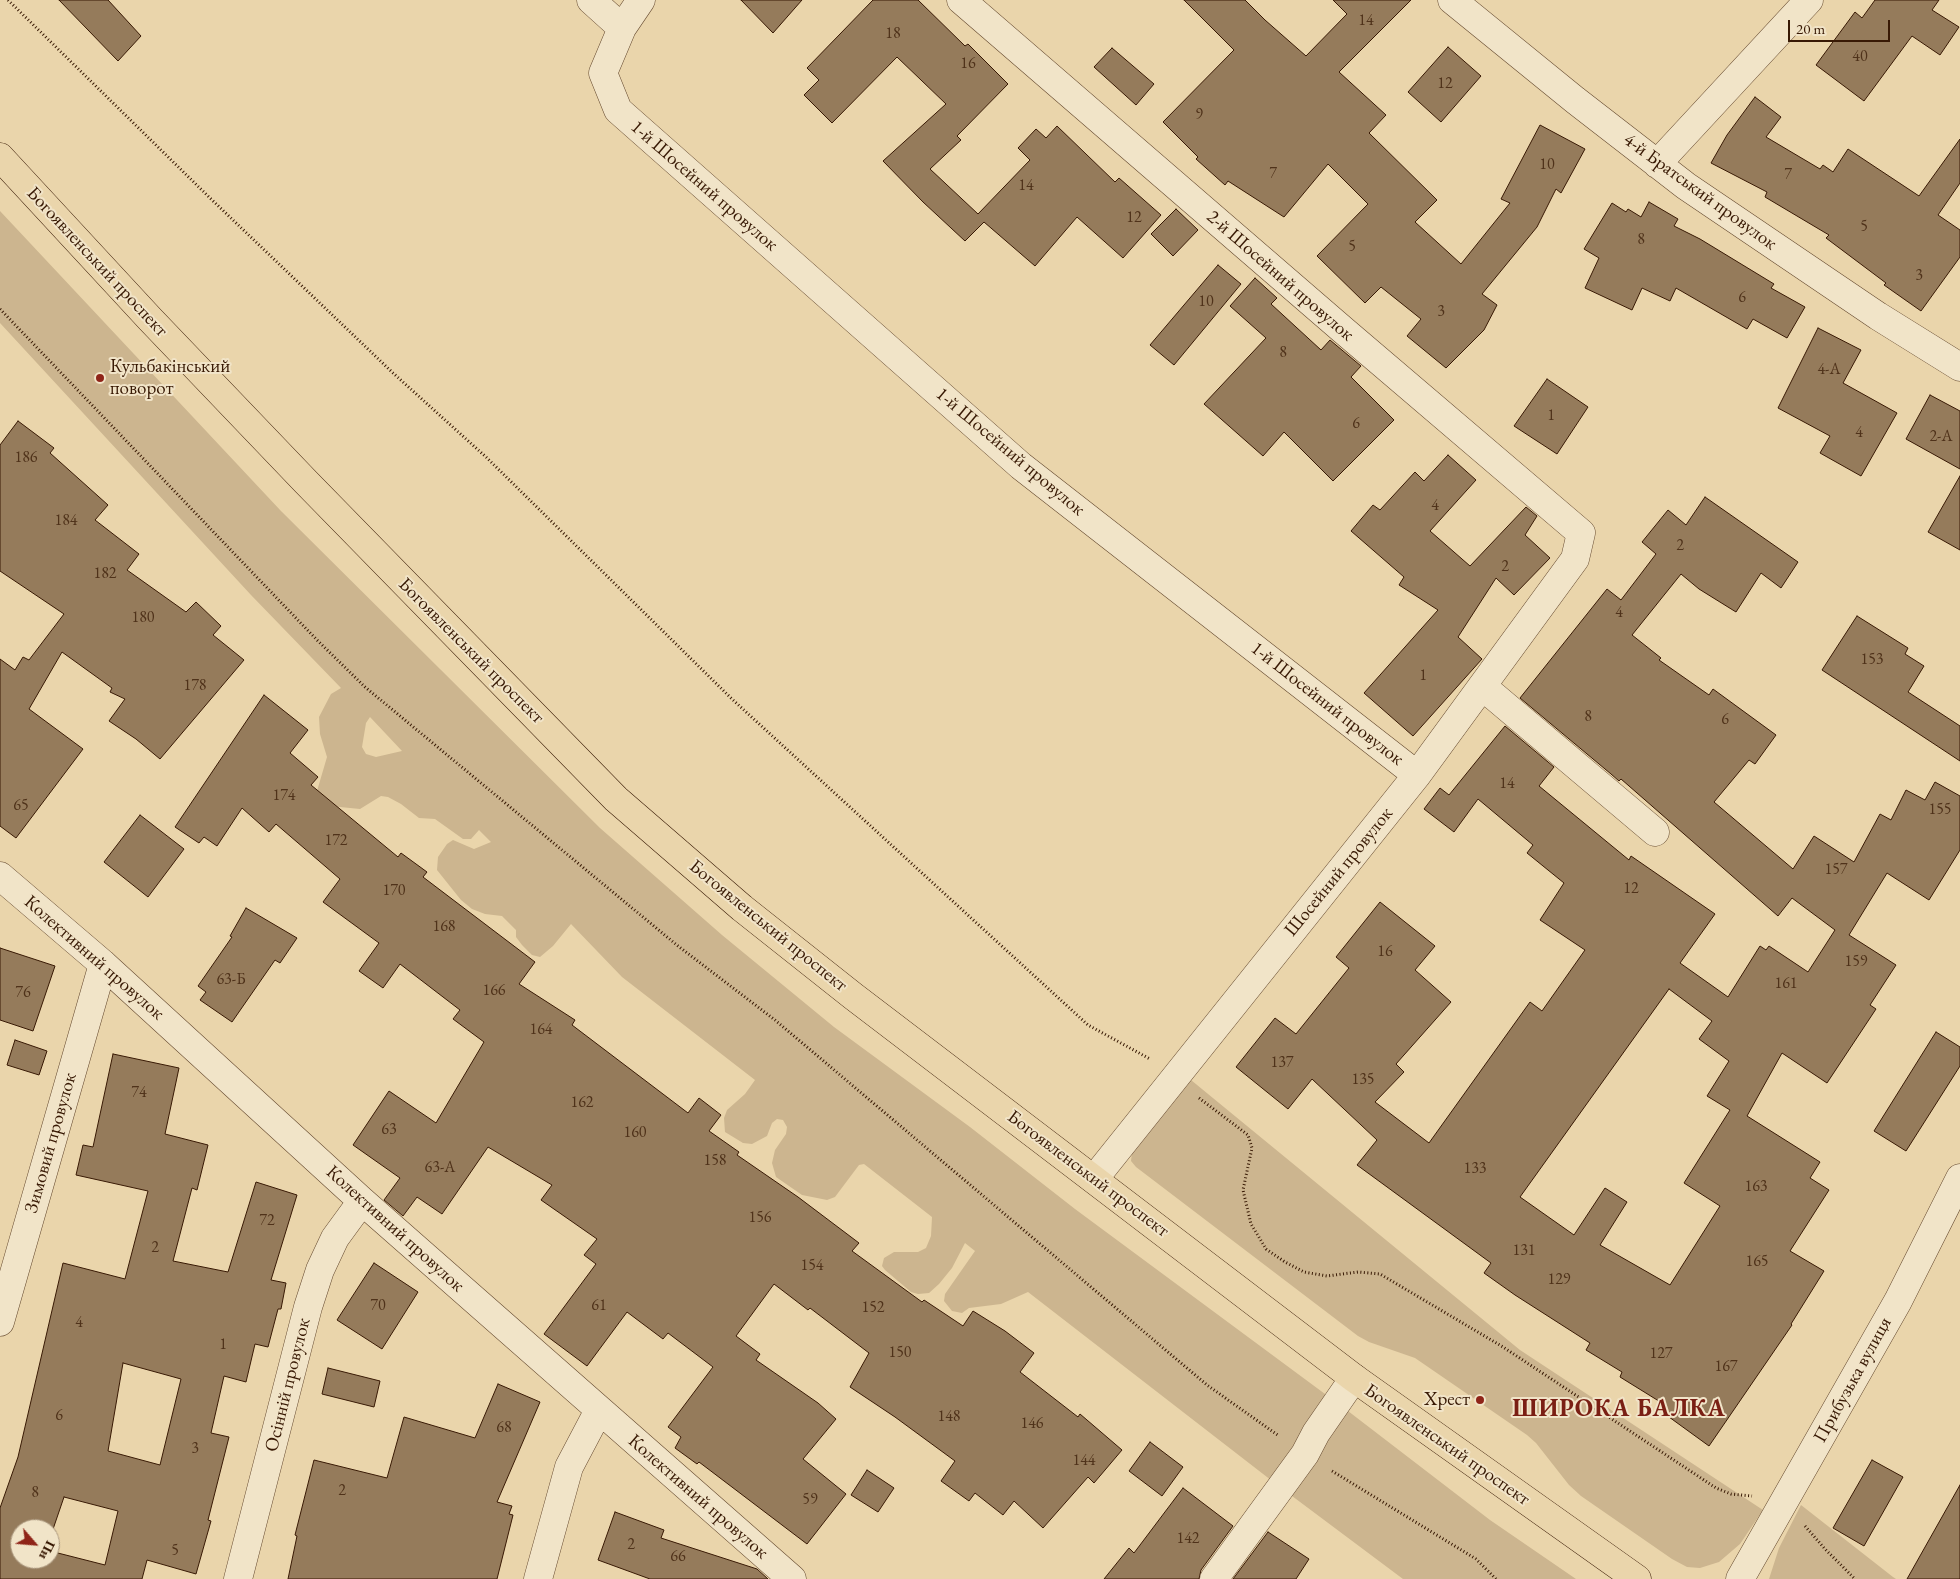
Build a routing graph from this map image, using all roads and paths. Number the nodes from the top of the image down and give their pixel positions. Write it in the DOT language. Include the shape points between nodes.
graph roads {
  1 [pos="8,0"];
  2 [pos="591,0"];
  3 [pos="642,0"];
  4 [pos="961,0"];
  5 [pos="1452,0"];
  6 [pos="1809,0"];
  7 [pos="622,28"];
  8 [pos="0,157"];
  9 [pos="1657,164"];
  10 [pos="0,309"];
  11 [pos="1960,367"];
  12 [pos="1575,559"];
  13 [pos="1482,686"];
  14 [pos="1417,775"];
  15 [pos="1655,832"];
  16 [pos="0,876"];
  17 [pos="103,964"];
  18 [pos="1152,1060"];
  19 [pos="1192,1093"];
  20 [pos="1960,1178"];
  21 [pos="1094,1179"];
  22 [pos="362,1201"];
  23 [pos="0,1322"];
  24 [pos="1354,1378"];
  25 [pos="599,1410"];
  26 [pos="1304,1454"];
  27 [pos="1754,1496"];
  28 [pos="1801,1521"];
  29 [pos="238,1579"];
  30 [pos="538,1579"];
  31 [pos="792,1579"];
  32 [pos="1214,1579"];
  33 [pos="1496,1579"];
  34 [pos="1637,1579"];
  35 [pos="1740,1579"];
  36 [pos="1855,1579"];
  1 -- 18 [label="path" via="210,198 493,464 733,700 1088,1025"];
  2 -- 7 [label="street"];
  3 -- 7 [label="street"];
  4 -- 12 [label="street, 2-й Шосейний провулок" via="1581,533"];
  5 -- 9 [label="street, 4-й Братський провулок"];
  6 -- 9 [label="street"];
  7 -- 14 [label="street, 1-й Шосейний провулок" via="603,73 618,110 1021,466"];
  8 -- 21 [label="main road, Богоявленський проспект" via="299,475 616,799 749,914 852,996"];
  9 -- 11 [label="street, 4-й Братський провулок" via="1878,316"];
  10 -- 26 [label="path" via="365,687 678,946 775,1020 1207,1384"];
  12 -- 13 [label="street, Шосейний провулок"];
  13 -- 14 [label="street, Шосейний провулок"];
  13 -- 15 [label="street"];
  14 -- 21 [label="street, Шосейний провулок"];
  16 -- 17 [label="street, Колективний провулок"];
  17 -- 22 [label="street, Колективний провулок"];
  17 -- 23 [label="street, Зимовий провулок"];
  19 -- 27 [label="path" via="1248,1135 1252,1148 1243,1190 1252,1224 1266,1249 1304,1272 1326,1276 1358,1272 1380,1274 1503,1347 1716,1488 1731,1494"];
  20 -- 35 [label="street, Прибузька вулиця" via="1898,1301"];
  21 -- 24 [label="main road, Богоявленський проспект"];
  22 -- 25 [label="street, Колективний провулок"];
  22 -- 29 [label="street, Осінній провулок" via="336,1238 320,1270"];
  24 -- 26 [label="street"];
  24 -- 34 [label="main road, Богоявленський проспект"];
  25 -- 30 [label="street" via="569,1467"];
  25 -- 31 [label="street, Колективний провулок"];
  26 -- 32 [label="street"];
  26 -- 33 [label="path" via="1476,1559"];
  28 -- 36 [label="path"];
}
